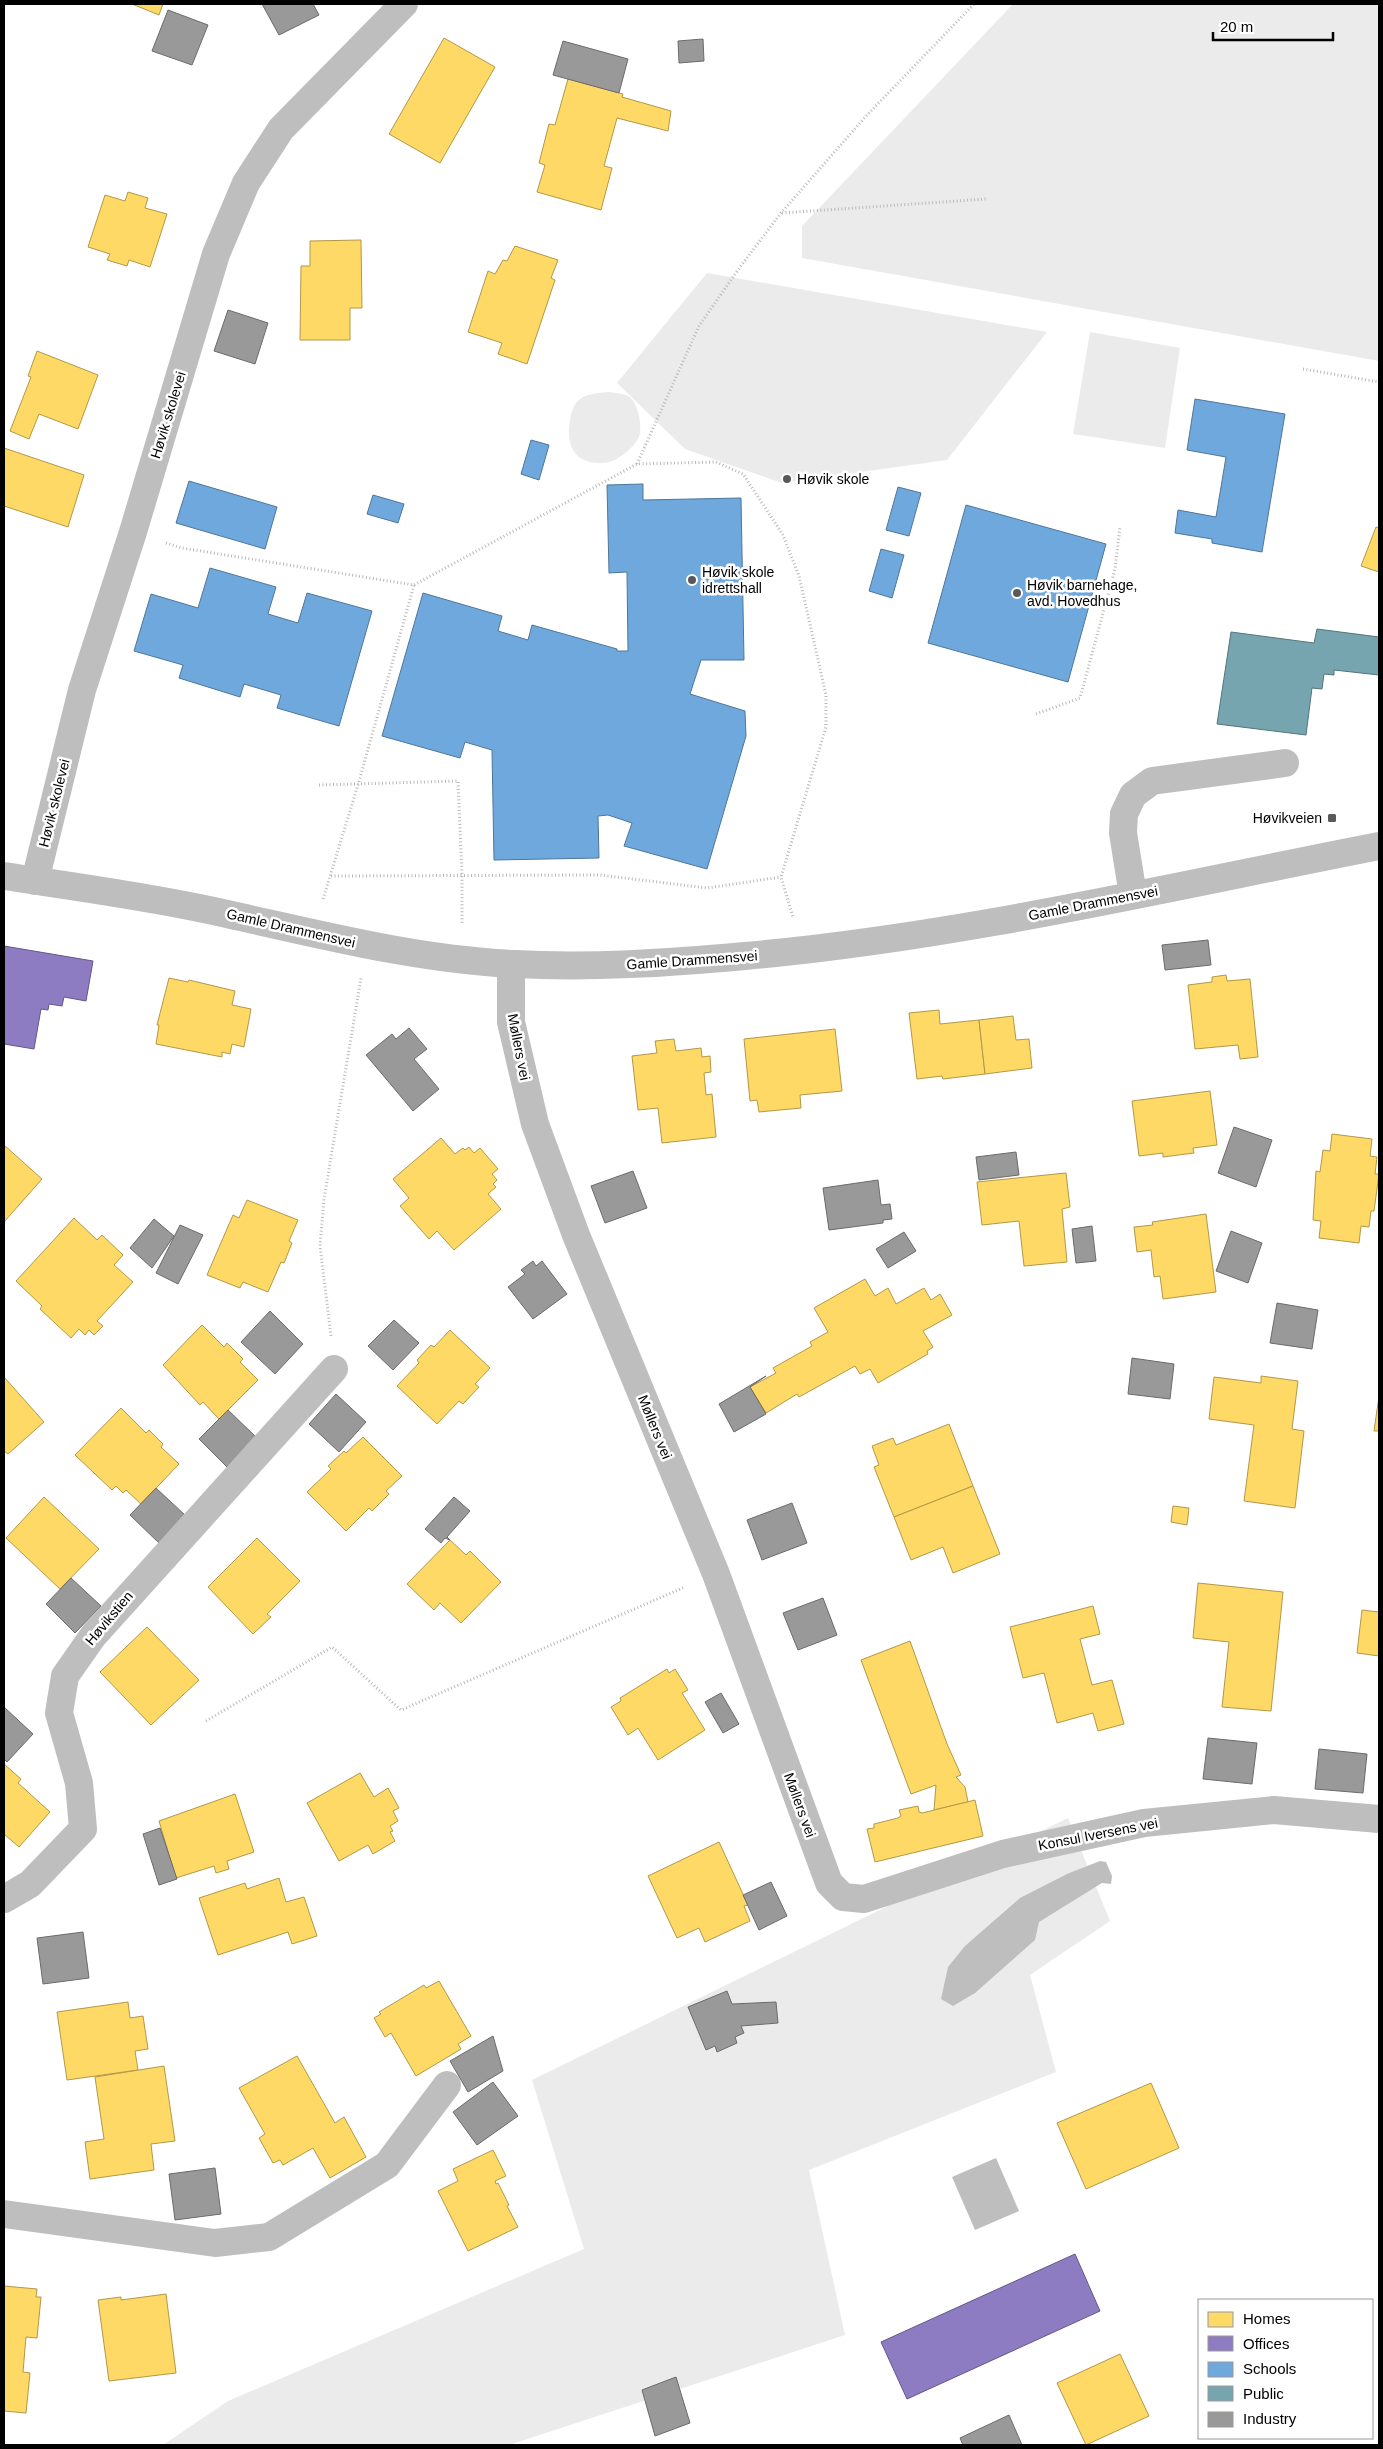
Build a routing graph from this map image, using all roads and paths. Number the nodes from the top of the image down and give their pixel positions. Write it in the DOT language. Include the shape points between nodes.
graph roads {
  1 [pos="404,4"];
  2 [pos="974,4"];
  3 [pos="986,199"];
  4 [pos="782,213"];
  5 [pos="1303,369"];
  6 [pos="1379,382"];
  7 [pos="637,464"];
  8 [pos="1120,527"];
  9 [pos="133,532"];
  10 [pos="414,585"];
  11 [pos="1036,714"];
  12 [pos="1285,763"];
  13 [pos="319,785"];
  14 [pos="358,785"];
  15 [pos="1379,846"];
  16 [pos="462,875"];
  17 [pos="4,876"];
  18 [pos="331,876"];
  19 [pos="781,877"];
  20 [pos="35,881"];
  21 [pos="1133,895"];
  22 [pos="322,902"];
  23 [pos="794,919"];
  24 [pos="462,930"];
  25 [pos="367,945"];
  26 [pos="511,964"];
  27 [pos="334,1368"];
  28 [pos="716,1574"];
  29 [pos="206,1721"];
  30 [pos="1379,1819"];
  31 [pos="830,1883"];
  32 [pos="4,1899"];
  33 [pos="447,2085"];
  34 [pos="4,2214"];
  1 -- 9 [label="street, Høvik skolevei" via="281,129 246,183 216,254"];
  2 -- 4 [label="path" via="866,115"];
  3 -- 4 [label="path"];
  4 -- 7 [label="path" via="699,326"];
  5 -- 6 [label="path"];
  7 -- 10 [label="path"];
  7 -- 19 [label="path" via="716,462 743,474 783,535 799,576 826,695 826,727"];
  8 -- 11 [label="path" via="1115,569 1080,698"];
  9 -- 10 [label="path" via="182,548"];
  9 -- 20 [label="street, Høvik skolevei" via="82,690"];
  10 -- 14 [label="path"];
  12 -- 21 [label="street" via="1152,781 1133,795 1124,814 1123,833"];
  13 -- 14 [label="path"];
  14 -- 16 [label="path" via="458,781"];
  14 -- 18 [label="path"];
  15 -- 21 [label="street, Gamle Drammensvei"];
  16 -- 18 [label="path"];
  16 -- 19 [label="path" via="600,875 707,888"];
  16 -- 24 [label="path"];
  17 -- 20 [label="street, Gamle Drammensvei"];
  18 -- 22 [label="path"];
  19 -- 23 [label="path"];
  20 -- 25 [label="street, Gamle Drammensvei" via="199,908"];
  21 -- 26 [label="street, Gamle Drammensvei" via="910,937 803,951 606,966"];
  25 -- 26 [label="street, Gamle Drammensvei"];
  25 -- 27 [label="path" via="324,1199 320,1246"];
  26 -- 28 [label="street, Møllers vei" via="511,1022 535,1124 576,1235"];
  27 -- 32 [label="street, Høvikstien" via="93,1636 65,1676 59,1713 79,1783 83,1829 30,1884"];
  28 -- 29 [label="path" via="401,1710 332,1647"];
  28 -- 31 [label="street, Møllers vei"];
  30 -- 31 [label="street, Konsul Iversens vei" via="1274,1810 1144,1823 1003,1854 864,1899 843,1898"];
  33 -- 34 [label="street" via="387,2165 269,2237 215,2243"];
}
